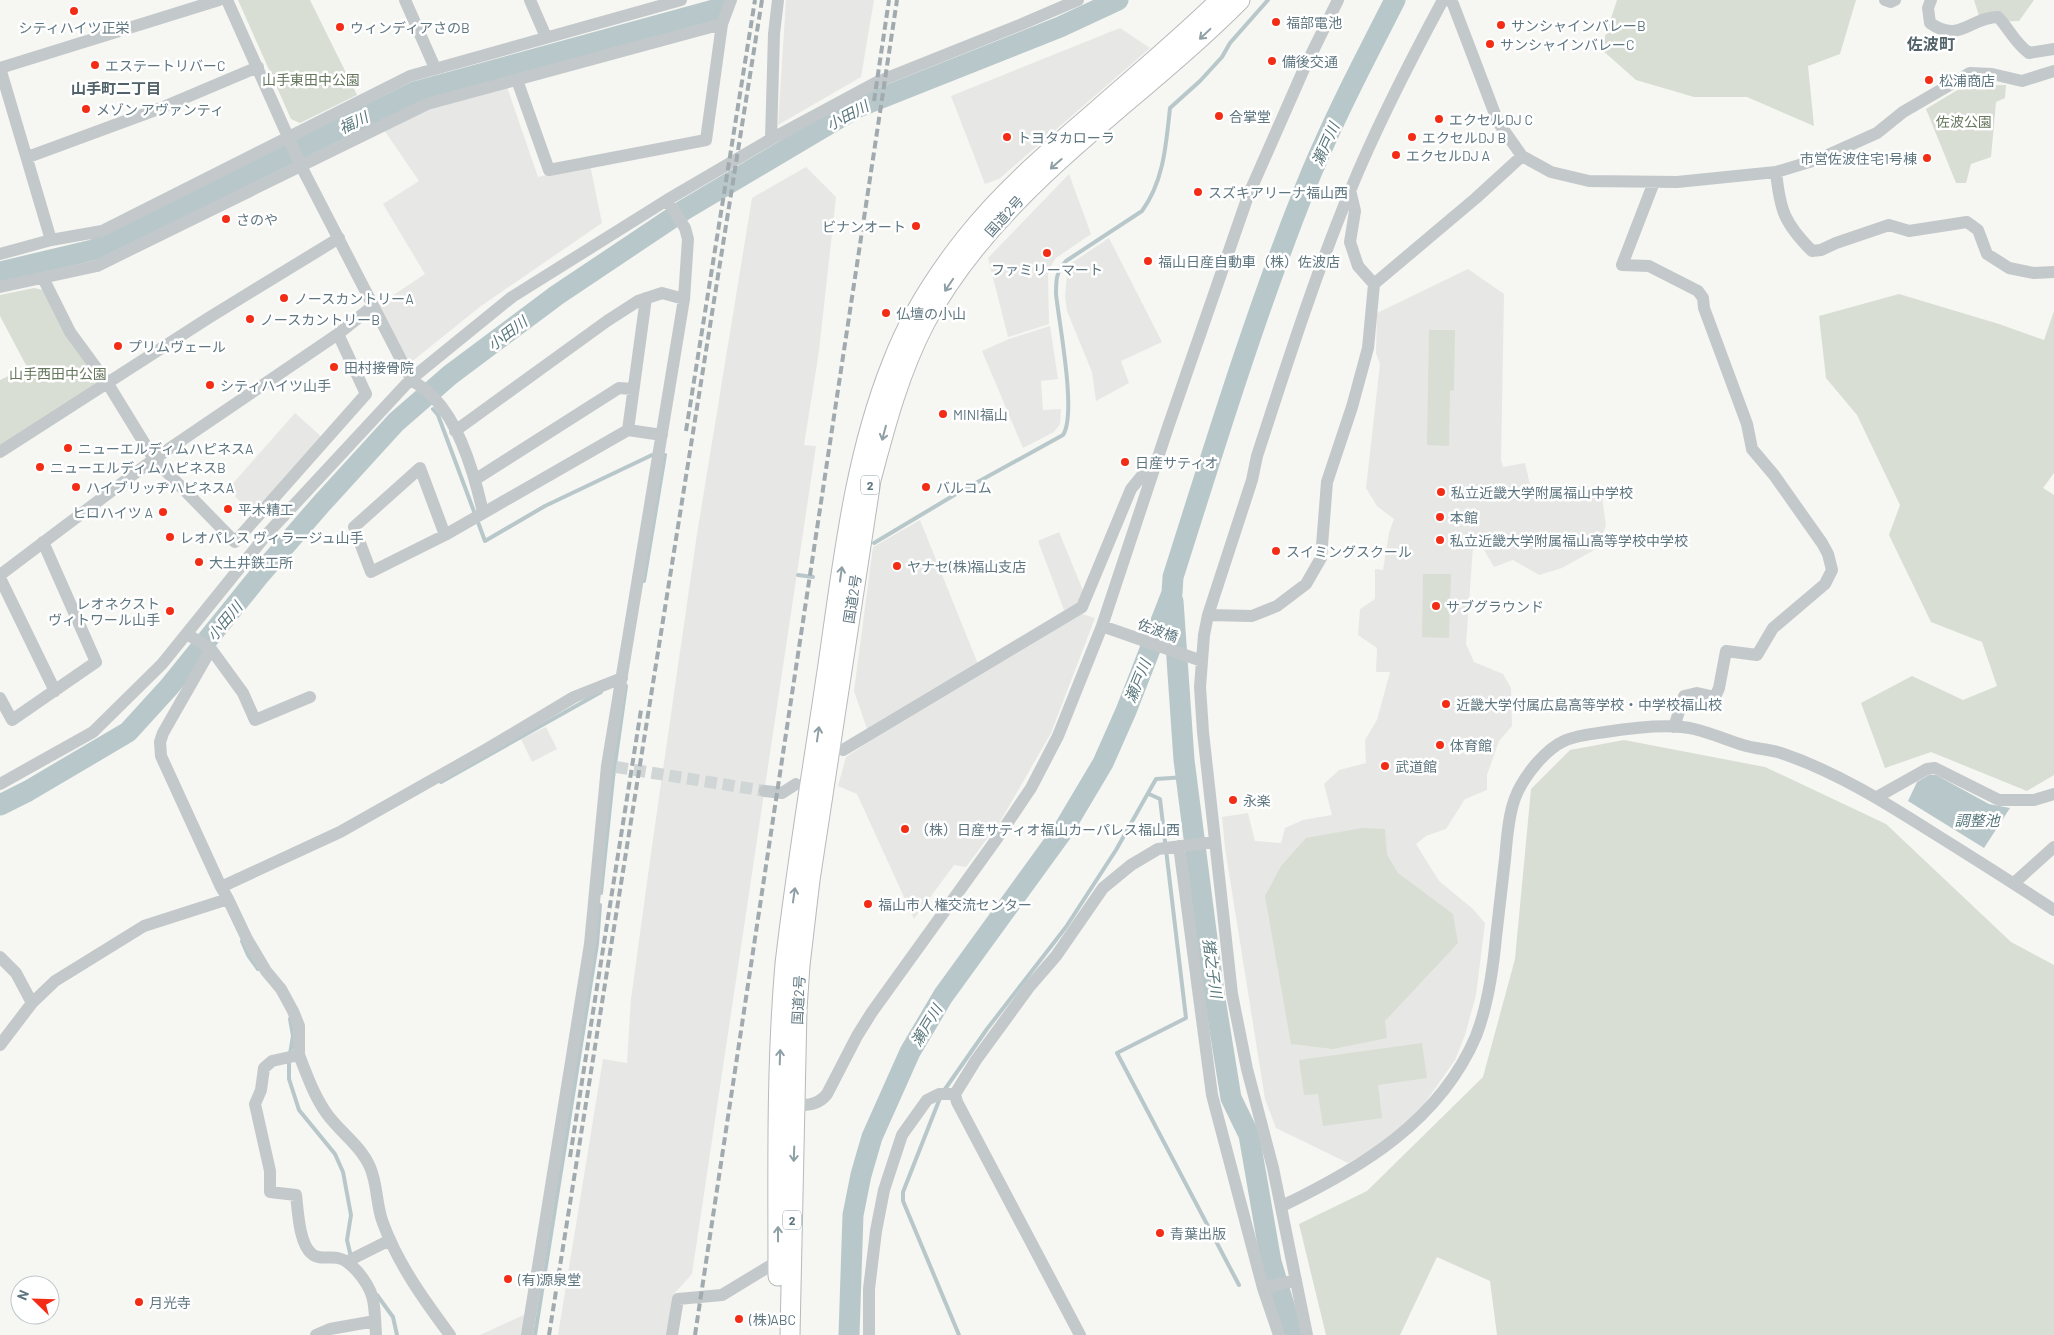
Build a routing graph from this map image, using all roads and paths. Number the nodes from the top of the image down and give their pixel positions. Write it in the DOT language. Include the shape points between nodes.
graph roads {
  1 [pos="219,0"];
  2 [pos="227,0"];
  3 [pos="405,0"];
  4 [pos="530,0"];
  5 [pos="681,0"];
  6 [pos="731,0"];
  7 [pos="778,0"];
  8 [pos="1078,0"];
  9 [pos="1220,0"];
  10 [pos="1240,0"];
  11 [pos="1338,0"];
  12 [pos="1443,0"];
  13 [pos="1449,0"];
  14 [pos="1885,0"];
  15 [pos="1895,0"];
  16 [pos="1931,0"];
  17 [pos="655,4"];
  18 [pos="722,24"];
  19 [pos="546,37"];
  20 [pos="2054,49"];
  21 [pos="258,67"];
  22 [pos="0,68"];
  23 [pos="436,68"];
  24 [pos="2054,71"];
  25 [pos="517,80"];
  26 [pos="771,138"];
  27 [pos="290,140"];
  28 [pos="1522,156"];
  29 [pos="28,157"];
  30 [pos="300,164"];
  31 [pos="1776,172"];
  32 [pos="1654,182"];
  33 [pos="1350,190"];
  34 [pos="668,202"];
  35 [pos="339,238"];
  36 [pos="51,240"];
  37 [pos="0,254"];
  38 [pos="2054,272"];
  39 [pos="43,278"];
  40 [pos="1374,284"];
  41 [pos="0,287"];
  42 [pos="646,298"];
  43 [pos="684,299"];
  44 [pos="373,306"];
  45 [pos="338,334"];
  46 [pos="413,380"];
  47 [pos="108,384"];
  48 [pos="633,389"];
  49 [pos="628,430"];
  50 [pos="455,431"];
  51 [pos="662,436"];
  52 [pos="0,452"];
  53 [pos="1159,456"];
  54 [pos="154,459"];
  55 [pos="476,479"];
  56 [pos="478,515"];
  57 [pos="445,535"];
  58 [pos="43,542"];
  59 [pos="1,573"];
  60 [pos="1208,615"];
  61 [pos="1107,627"];
  62 [pos="189,635"];
  63 [pos="210,648"];
  64 [pos="1198,660"];
  65 [pos="622,678"];
  66 [pos="55,691"];
  67 [pos="0,698"];
  68 [pos="310,698"];
  69 [pos="1674,727"];
  70 [pos="843,750"];
  71 [pos="0,784"];
  72 [pos="796,784"];
  73 [pos="765,791"];
  74 [pos="2054,794"];
  75 [pos="1877,797"];
  76 [pos="1210,843"];
  77 [pos="1179,846"];
  78 [pos="2054,847"];
  79 [pos="2014,883"];
  80 [pos="221,887"];
  81 [pos="228,899"];
  82 [pos="2054,910"];
  83 [pos="0,957"];
  84 [pos="32,1002"];
  85 [pos="0,1045"];
  86 [pos="299,1055"];
  87 [pos="947,1094"];
  88 [pos="787,1106"];
  89 [pos="1282,1206"];
  90 [pos="390,1240"];
  91 [pos="352,1259"];
  92 [pos="778,1261"];
  93 [pos="1292,1281"];
  94 [pos="1265,1287"];
  95 [pos="375,1321"];
  96 [pos="316,1335"];
  97 [pos="376,1335"];
  98 [pos="450,1335"];
  99 [pos="527,1335"];
  100 [pos="672,1335"];
  101 [pos="777,1335"];
  102 [pos="790,1335"];
  103 [pos="869,1335"];
  104 [pos="1080,1335"];
  105 [pos="1279,1335"];
  106 [pos="1307,1335"];
  1 -- 22 [label="street"];
  2 -- 21 [label="street"];
  3 -- 23 [label="street"];
  4 -- 19 [label="street"];
  5 -- 17 [label="street"];
  6 -- 18 [label="street"];
  7 -- 26 [label="street"];
  8 -- 26 [label="street" via="884,78"];
  88 -- 9 [label="highway, 国道2号 / 2, one-way" via="781,1007 789,928 859,472 875,408 892,361 934,281 990,210 1041,158"];
  10 -- 88 [label="highway, 国道2号 / 2, one-way" via="1010,208 950,282 925,323 908,361 889,413 871,480 805,918"];
  11 -- 53 [label="street" via="1248,196"];
  12 -- 33 [label="street" via="1403,74"];
  13 -- 28 [label="street" via="1498,122"];
  14 -- 15 [label="street"];
  16 -- 20 [label="street" via="1928,8 1930,23 1941,30 1966,29 1982,18 1998,17 2017,45 2029,53"];
  17 -- 19 [label="street"];
  18 -- 25 [label="street"];
  18 -- 25 [label="street" via="706,140 549,170"];
  19 -- 23 [label="street"];
  21 -- 27 [label="street"];
  21 -- 29 [label="street" via="161,108"];
  22 -- 29 [label="street"];
  23 -- 27 [label="street" via="410,76"];
  24 -- 31 [label="street" via="2022,80 1970,73 1903,112 1877,133 1819,159"];
  25 -- 30 [label="street" via="427,104"];
  26 -- 34 [label="street"];
  27 -- 30 [label="street"];
  27 -- 36 [label="street" via="102,232"];
  28 -- 32 [label="street" via="1551,172 1590,181"];
  28 -- 40 [label="street"];
  29 -- 36 [label="street"];
  30 -- 35 [label="street"];
  30 -- 39 [label="street" via="97,266"];
  31 -- 32 [label="street"];
  31 -- 38 [label="street" via="1784,216 1812,251 1889,225 1909,231 1966,222 1978,230 1987,254 2009,268 2034,273"];
  32 -- 69 [label="street" via="1622,265 1649,266 1698,291 1703,298 1747,424 1752,449 1822,543 1832,570 1825,584 1773,628 1757,655 1726,651 1715,697 1697,693 1684,696"];
  33 -- 40 [label="street" via="1355,211 1350,242 1358,266"];
  33 -- 60 [label="street" via="1256,456 1252,480"];
  34 -- 43 [label="street" via="688,239"];
  34 -- 46 [label="street" via="512,297"];
  35 -- 44 [label="street"];
  35 -- 47 [label="street"];
  36 -- 37 [label="street"];
  39 -- 41 [label="street"];
  39 -- 47 [label="street" via="70,332"];
  40 -- 60 [label="street" via="1368,348 1327,482 1320,558 1306,584 1277,606 1252,616"];
  42 -- 43 [label="street" via="662,293"];
  42 -- 48 [label="street"];
  42 -- 50 [label="street" via="607,321"];
  43 -- 51 [label="street"];
  44 -- 45 [label="street"];
  44 -- 46 [label="street"];
  45 -- 54 [label="street"];
  45 -- 54 [label="street" via="366,394 235,542"];
  46 -- 50 [label="street" via="432,396 449,417"];
  46 -- 62 [label="street" via="267,534"];
  47 -- 52 [label="street"];
  47 -- 54 [label="street"];
  48 -- 49 [label="street"];
  48 -- 55 [label="street" via="619,388"];
  49 -- 51 [label="street"];
  49 -- 56 [label="street"];
  50 -- 55 [label="street"];
  51 -- 65 [label="street"];
  53 -- 61 [label="street"];
  53 -- 70 [label="street" via="1132,489 1082,607"];
  54 -- 58 [label="street"];
  55 -- 56 [label="street"];
  56 -- 57 [label="street"];
  57 -- 57 [label="street" via="371,572 354,527 420,468"];
  58 -- 59 [label="street"];
  58 -- 66 [label="street" via="96,662"];
  59 -- 66 [label="street"];
  60 -- 64 [label="street"];
  61 -- 64 [label="street, 佐波橋"];
  61 -- 88 [label="street" via="1058,736 1030,788 872,1012 827,1094 821,1102"];
  62 -- 63 [label="street"];
  62 -- 71 [label="street" via="93,732"];
  63 -- 68 [label="street" via="243,693 255,720"];
  63 -- 80 [label="street" via="160,742 161,756"];
  64 -- 76 [label="street"];
  65 -- 80 [label="street" via="574,697 340,832"];
  65 -- 99 [label="street" via="590,944"];
  66 -- 67 [label="street" via="12,720"];
  69 -- 75 [label="street" via="1779,752 1825,770"];
  69 -- 89 [label="street" via="1615,730 1563,741 1524,780 1515,797 1509,822 1488,995 1465,1059 1450,1084 1410,1128 1320,1188"];
  72 -- 73 [label="street" via="782,793"];
  74 -- 75 [label="street" via="2034,800 1999,800 1935,768"];
  75 -- 79 [label="street"];
  76 -- 77 [label="street"];
  76 -- 89 [label="street" via="1232,994 1247,1069"];
  77 -- 87 [label="street" via="1158,849 1131,865 1103,888 1056,956"];
  77 -- 94 [label="street" via="1212,1095"];
  78 -- 79 [label="street"];
  79 -- 82 [label="street"];
  80 -- 81 [label="street"];
  81 -- 84 [label="street" via="144,926 56,981"];
  81 -- 86 [label="street" via="247,939 293,1011 299,1026"];
  83 -- 84 [label="street" via="16,973"];
  84 -- 85 [label="street"];
  86 -- 90 [label="street" via="327,1114 370,1167 382,1221"];
  86 -- 91 [label="street" via="272,1061 264,1068 256,1104 270,1171 270,1192 296,1195 302,1233 312,1254"];
  87 -- 103 [label="street" via="927,1100 902,1135 884,1190 869,1289"];
  87 -- 104 [label="street" via="957,1102"];
  92 -- 88 [label="highway, 国道2号 / 2, one-way"];
  88 -- 102 [label="highway, 国道2号 / 2, one-way"];
  89 -- 93 [label="street"];
  90 -- 91 [label="street"];
  90 -- 98 [label="street" via="418,1292"];
  91 -- 95 [label="street" via="374,1298"];
  92 -- 100 [label="street" via="722,1295 678,1299"];
  92 -- 101 [label="highway, 国道2号 / 2"];
  93 -- 94 [label="street"];
  93 -- 106 [label="street"];
  94 -- 105 [label="street"];
  95 -- 96 [label="street" via="330,1328"];
  95 -- 97 [label="street"];
}
